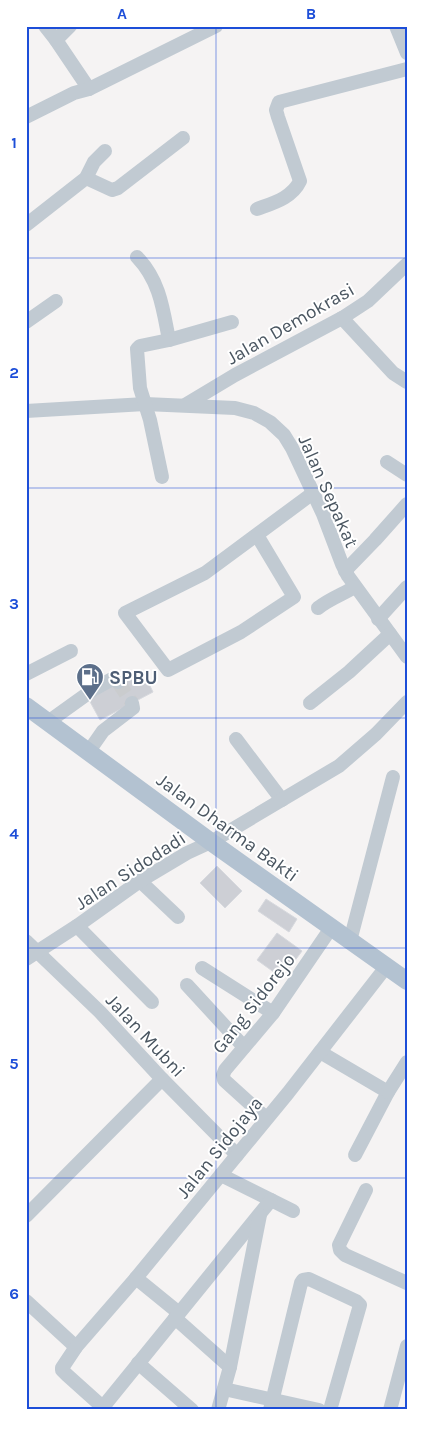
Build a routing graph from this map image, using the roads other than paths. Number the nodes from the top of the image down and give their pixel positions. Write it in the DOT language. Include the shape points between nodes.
graph roads {
  1 [pos="45,26"];
  2 [pos="70,26"];
  3 [pos="216,26"];
  4 [pos="400,30"];
  5 [pos="56,40"];
  6 [pos="407,53"];
  7 [pos="407,69"];
  8 [pos="89,89"];
  9 [pos="26,117"];
  10 [pos="183,138"];
  11 [pos="105,151"];
  12 [pos="86,178"];
  13 [pos="257,209"];
  14 [pos="26,225"];
  15 [pos="137,257"];
  16 [pos="407,264"];
  17 [pos="56,301"];
  18 [pos="342,318"];
  19 [pos="26,322"];
  20 [pos="232,322"];
  21 [pos="169,340"];
  22 [pos="407,382"];
  23 [pos="145,404"];
  24 [pos="184,405"];
  25 [pos="26,411"];
  26 [pos="387,462"];
  27 [pos="407,476"];
  28 [pos="162,477"];
  29 [pos="313,493"];
  30 [pos="407,504"];
  31 [pos="257,535"];
  32 [pos="345,571"];
  33 [pos="355,587"];
  34 [pos="407,587"];
  35 [pos="318,608"];
  36 [pos="378,619"];
  37 [pos="390,634"];
  38 [pos="70,650"];
  39 [pos="407,657"];
  40 [pos="26,674"];
  41 [pos="118,682"];
  42 [pos="407,702"];
  43 [pos="132,703"];
  44 [pos="310,703"];
  45 [pos="26,706"];
  46 [pos="48,722"];
  47 [pos="236,739"];
  48 [pos="89,751"];
  49 [pos="393,777"];
  50 [pos="282,800"];
  51 [pos="211,842"];
  52 [pos="140,881"];
  53 [pos="178,917"];
  54 [pos="77,926"];
  55 [pos="332,928"];
  56 [pos="350,941"];
  57 [pos="26,942"];
  58 [pos="32,956"];
  59 [pos="386,967"];
  60 [pos="202,968"];
  61 [pos="407,981"];
  62 [pos="187,985"];
  63 [pos="152,1002"];
  64 [pos="273,1013"];
  65 [pos="244,1047"];
  66 [pos="320,1052"];
  67 [pos="407,1062"];
  68 [pos="162,1079"];
  69 [pos="388,1092"];
  70 [pos="266,1118"];
  71 [pos="237,1155"];
  72 [pos="355,1155"];
  73 [pos="221,1175"];
  74 [pos="366,1190"];
  75 [pos="271,1200"];
  76 [pos="261,1211"];
  77 [pos="293,1211"];
  78 [pos="26,1216"];
  79 [pos="136,1278"];
  80 [pos="407,1283"];
  81 [pos="26,1301"];
  82 [pos="177,1316"];
  83 [pos="407,1346"];
  84 [pos="76,1347"];
  85 [pos="138,1363"];
  86 [pos="230,1367"];
  87 [pos="224,1389"];
  88 [pos="271,1404"];
  89 [pos="105,1409"];
  90 [pos="192,1410"];
  91 [pos="218,1410"];
  92 [pos="319,1410"];
  93 [pos="330,1410"];
  94 [pos="390,1410"];
  1 -- 5 [label="street"];
  2 -- 5 [label="street"];
  3 -- 8 [label="street"];
  4 -- 6 [label="street"];
  5 -- 8 [label="street"];
  7 -- 13 [label="street" via="279,102 276,110 300,181 291,194"];
  8 -- 9 [label="street"];
  10 -- 12 [label="street" via="118,188 112,190"];
  11 -- 12 [label="street" via="94,162"];
  12 -- 14 [label="street"];
  15 -- 21 [label="street" via="154,280"];
  16 -- 18 [label="street, Jalan Demokrasi" via="368,301"];
  17 -- 19 [label="street"];
  18 -- 22 [label="street" via="393,373"];
  18 -- 24 [label="street, Jalan Demokrasi"];
  20 -- 21 [label="street"];
  21 -- 23 [label="street" via="137,349 140,388"];
  23 -- 24 [label="street, Jalan Sepakat"];
  23 -- 25 [label="street, Jalan Sepakat"];
  23 -- 28 [label="street"];
  24 -- 29 [label="street, Jalan Sepakat" via="235,408 270,422 284,435"];
  26 -- 27 [label="street"];
  29 -- 31 [label="street"];
  29 -- 32 [label="street, Jalan Sepakat"];
  30 -- 32 [label="street"];
  31 -- 31 [label="street" via="294,597 241,632 168,670 126,613 205,573"];
  32 -- 33 [label="street, Jalan Sepakat"];
  33 -- 35 [label="street"];
  33 -- 36 [label="street, Jalan Sepakat"];
  34 -- 36 [label="street"];
  36 -- 37 [label="street, Jalan Sepakat"];
  37 -- 39 [label="street, Jalan Sepakat"];
  37 -- 44 [label="street"];
  38 -- 40 [label="street"];
  41 -- 46 [label="street" via="114,678 94,689"];
  42 -- 50 [label="street, Jalan Sidodadi" via="339,766"];
  43 -- 48 [label="street" via="133,708 103,731"];
  45 -- 46 [label="main road, Jalan Dharma Bakti"];
  46 -- 48 [label="main road, Jalan Dharma Bakti"];
  47 -- 50 [label="street"];
  48 -- 51 [label="main road, Jalan Dharma Bakti"];
  49 -- 56 [label="street"];
  50 -- 51 [label="street, Jalan Sidodadi"];
  51 -- 52 [label="street, Jalan Sidodadi"];
  51 -- 55 [label="main road, Jalan Dharma Bakti"];
  52 -- 53 [label="street"];
  52 -- 54 [label="street, Jalan Sidodadi"];
  54 -- 58 [label="street, Jalan Sidodadi"];
  54 -- 63 [label="street"];
  55 -- 56 [label="main road, Jalan Dharma Bakti"];
  55 -- 64 [label="street, Gang Sidorejo"];
  56 -- 59 [label="main road, Jalan Dharma Bakti"];
  57 -- 58 [label="street, Jalan Mubni"];
  58 -- 68 [label="street, Jalan Mubni" via="100,1012"];
  59 -- 61 [label="main road, Jalan Dharma Bakti"];
  59 -- 66 [label="street, Jalan Sidojaya"];
  60 -- 64 [label="street"];
  62 -- 65 [label="street"];
  64 -- 65 [label="street, Gang Sidorejo"];
  65 -- 70 [label="street, Gang Sidorejo" via="225,1070 224,1080"];
  66 -- 69 [label="street"];
  66 -- 70 [label="street, Jalan Sidojaya"];
  67 -- 69 [label="street"];
  68 -- 71 [label="street, Jalan Mubni"];
  68 -- 78 [label="street"];
  69 -- 72 [label="street"];
  70 -- 71 [label="street, Jalan Sidojaya"];
  71 -- 73 [label="street, Jalan Sidojaya"];
  73 -- 75 [label="street"];
  73 -- 79 [label="street, Jalan Sidojaya"];
  74 -- 80 [label="street" via="339,1245 340,1250 348,1257"];
  75 -- 76 [label="street"];
  75 -- 77 [label="street"];
  76 -- 82 [label="street"];
  76 -- 86 [label="street"];
  79 -- 82 [label="street"];
  79 -- 84 [label="street, Jalan Sidojaya"];
  81 -- 84 [label="street"];
  82 -- 85 [label="street"];
  82 -- 86 [label="street"];
  83 -- 94 [label="street"];
  84 -- 89 [label="street, Jalan Sidojaya" via="62,1370"];
  85 -- 89 [label="street"];
  85 -- 90 [label="street"];
  86 -- 87 [label="street"];
  87 -- 88 [label="street"];
  87 -- 91 [label="street"];
  88 -- 92 [label="street"];
  88 -- 93 [label="street" via="301,1283 309,1279 360,1305"];
}
